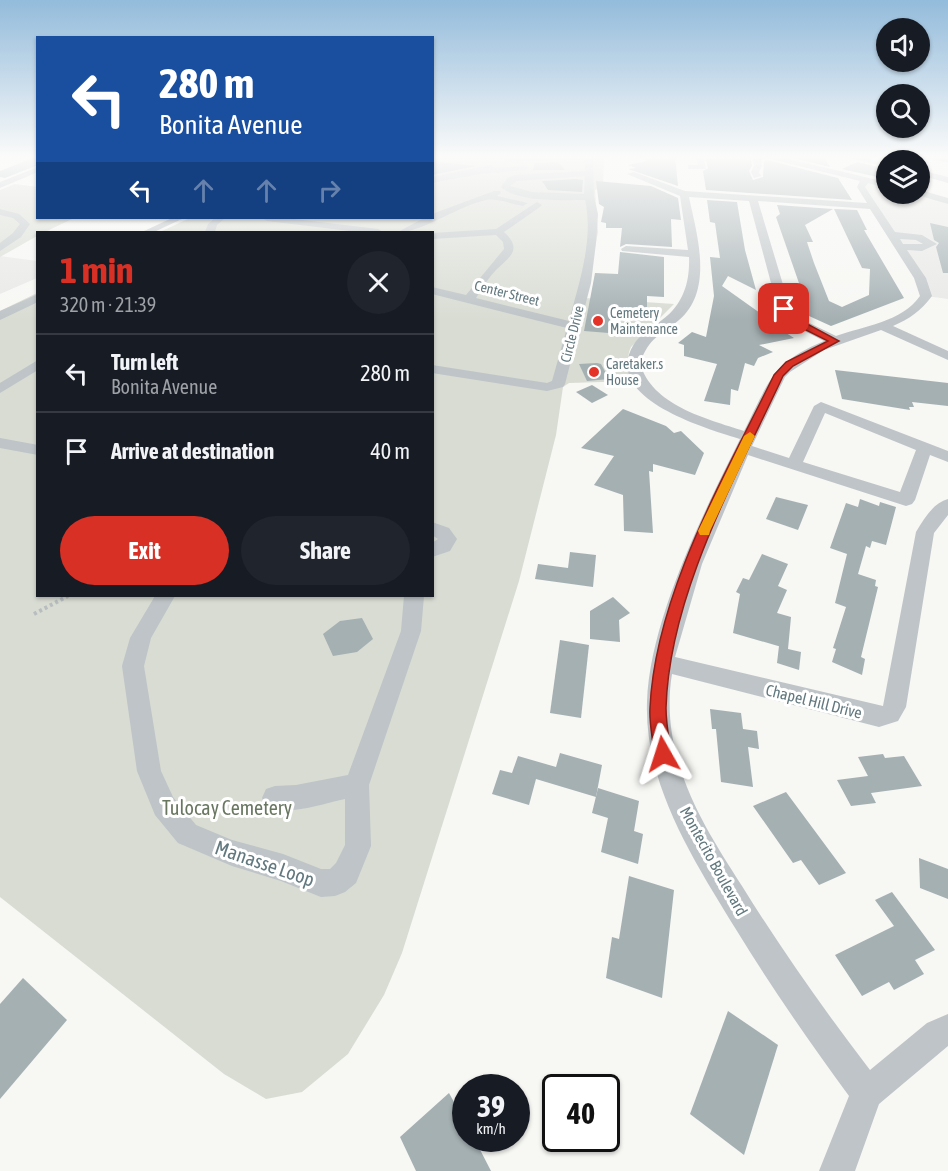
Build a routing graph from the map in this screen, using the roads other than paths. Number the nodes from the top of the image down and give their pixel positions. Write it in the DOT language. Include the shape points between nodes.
graph roads {
  1 [pos="441,211"];
  2 [pos="448,211"];
  3 [pos="529,211"];
  4 [pos="592,211"];
  5 [pos="687,211"];
  6 [pos="756,211"];
  7 [pos="876,211"];
  8 [pos="0,212"];
  9 [pos="444,212"];
  10 [pos="434,216"];
  11 [pos="177,219"];
  12 [pos="219,219"];
  13 [pos="274,219"];
  14 [pos="416,219"];
  15 [pos="281,220"];
  16 [pos="298,220"];
  17 [pos="149,231"];
  18 [pos="210,231"];
  19 [pos="275,231"];
  20 [pos="371,231"];
  21 [pos="404,231"];
  22 [pos="498,232"];
  23 [pos="434,236"];
  24 [pos="0,248"];
  25 [pos="626,249"];
  26 [pos="694,254"];
  27 [pos="36,287"];
  28 [pos="434,290"];
  29 [pos="36,298"];
  30 [pos="470,299"];
  31 [pos="0,303"];
  32 [pos="0,316"];
  33 [pos="881,325"];
  34 [pos="573,326"];
  35 [pos="835,341"];
  36 [pos="948,356"];
  37 [pos="36,366"];
  38 [pos="434,369"];
  39 [pos="0,389"];
  40 [pos="0,443"];
  41 [pos="746,443"];
  42 [pos="925,447"];
  43 [pos="36,450"];
  44 [pos="948,457"];
  45 [pos="794,464"];
  46 [pos="948,505"];
  47 [pos="434,529"];
  48 [pos="434,549"];
  49 [pos="164,597"];
  50 [pos="414,597"];
  51 [pos="663,663"];
  52 [pos="357,785"];
  53 [pos="275,798"];
  54 [pos="948,1029"];
  55 [pos="867,1093"];
  56 [pos="837,1171"];
  1 -- 9 [label="street"];
  2 -- 9 [label="street"];
  3 -- 22 [label="street"];
  4 -- 34 [label="street, Circle Drive" via="585,283"];
  5 -- 26 [label="street"];
  6 -- 35 [label="street" via="784,309 793,320"];
  7 -- 33 [label="street, Montecito Boulevard" via="925,287 926,296 905,315"];
  8 -- 24 [label="street" via="16,216 25,224"];
  9 -- 10 [label="street"];
  11 -- 17 [label="street"];
  12 -- 18 [label="street"];
  13 -- 15 [label="street"];
  14 -- 21 [label="street"];
  15 -- 16 [label="street"];
  15 -- 19 [label="street"];
  16 -- 20 [label="street"];
  22 -- 23 [label="street"];
  22 -- 30 [label="street" via="508,241 509,249"];
  25 -- 26 [label="street"];
  26 -- 41 [label="street" via="687,302 643,342 635,353 634,366 638,380 651,396"];
  27 -- 31 [label="street"];
  28 -- 30 [label="street, Center Street"];
  29 -- 32 [label="street"];
  30 -- 34 [label="street, Center Street"];
  33 -- 35 [label="street, Montecito Boulevard"];
  33 -- 36 [label="street"];
  34 -- 38 [label="street, Circle Drive" via="555,386"];
  35 -- 41 [label="street, Montecito Boulevard" via="789,364 779,375"];
  37 -- 39 [label="street"];
  40 -- 43 [label="street"];
  41 -- 45 [label="street"];
  41 -- 51 [label="street, Montecito Boulevard" via="683,585"];
  42 -- 44 [label="street"];
  42 -- 45 [label="street" via="906,501"];
  42 -- 45 [label="street" via="821,406"];
  46 -- 51 [label="street, Chapel Hill Drive" via="925,532 895,707 890,714 879,717"];
  47 -- 48 [label="street" via="443,531 448,539"];
  49 -- 52 [label="street, Manasse Loop" via="142,630 134,666 149,771 164,806 187,834 308,879 335,882 346,873 358,846"];
  50 -- 52 [label="street, Manasse Loop" via="411,631"];
  51 -- 55 [label="street, Montecito Boulevard" via="658,710 663,754 677,794 763,946"];
  52 -- 53 [label="street"];
  54 -- 55 [label="street"];
  55 -- 56 [label="street"];
}
